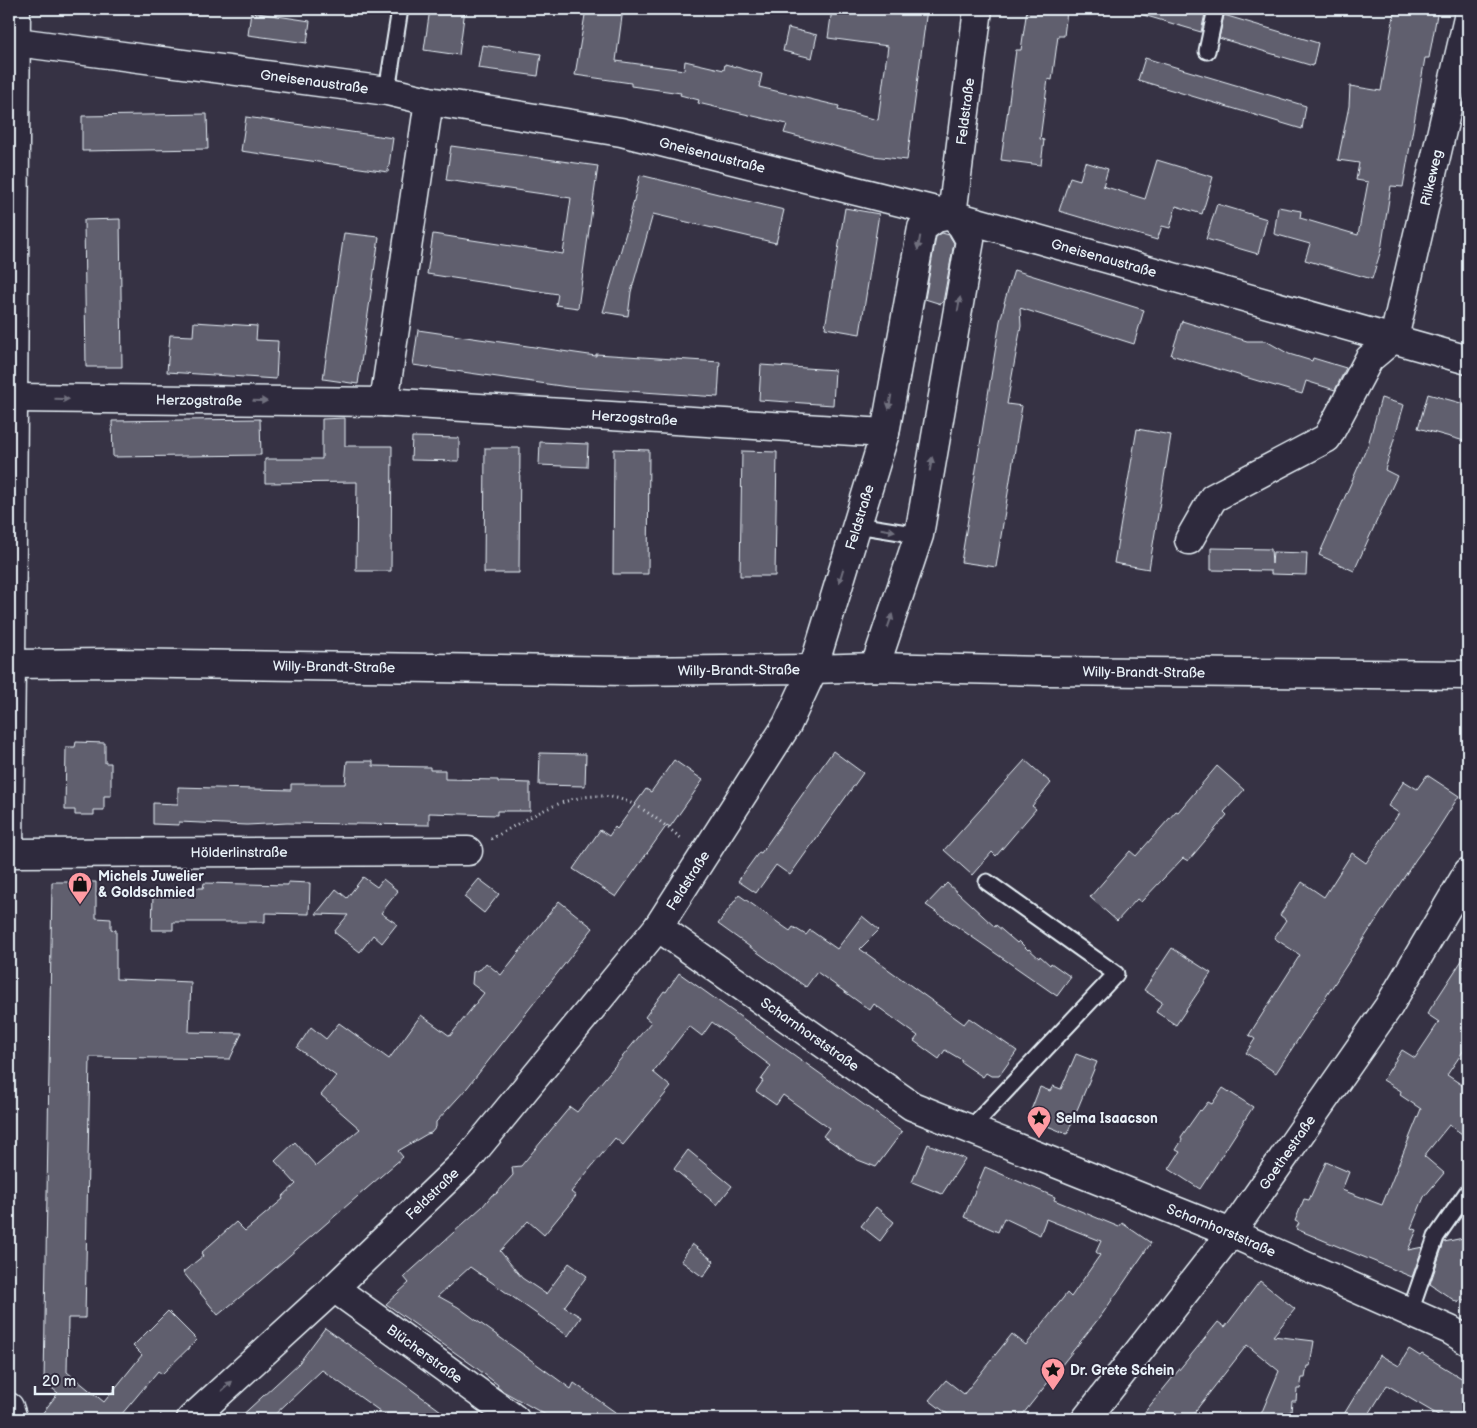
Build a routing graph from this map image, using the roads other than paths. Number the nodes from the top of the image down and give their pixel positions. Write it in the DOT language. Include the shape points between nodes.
graph roads {
  1 [pos="400,9"];
  2 [pos="978,9"];
  3 [pos="1216,9"];
  4 [pos="1468,18"];
  5 [pos="14,22"];
  6 [pos="1207,51"];
  7 [pos="387,91"];
  8 [pos="429,101"];
  9 [pos="952,215"];
  10 [pos="1394,338"];
  11 [pos="1468,360"];
  12 [pos="11,363"];
  13 [pos="14,398"];
  14 [pos="384,402"];
  15 [pos="884,433"];
  16 [pos="857,525"];
  17 [pos="919,535"];
  18 [pos="1189,540"];
  19 [pos="10,664"];
  20 [pos="875,667"];
  21 [pos="813,669"];
  22 [pos="1468,674"];
  23 [pos="9,833"];
  24 [pos="9,848"];
  25 [pos="468,851"];
  26 [pos="9,853"];
  27 [pos="1468,872"];
  28 [pos="987,882"];
  29 [pos="658,927"];
  30 [pos="970,1129"];
  31 [pos="1468,1191"];
  32 [pos="1231,1233"];
  33 [pos="334,1288"];
  34 [pos="1410,1312"];
  35 [pos="1468,1342"];
  36 [pos="9,1407"];
  37 [pos="13,1419"];
  38 [pos="191,1419"];
  39 [pos="515,1419"];
  40 [pos="1086,1419"];
  1 -- 7 [label="lane"];
  2 -- 9 [label="street, Feldstraße"];
  3 -- 6 [label="lane"];
  4 -- 10 [label="street, Rilkeweg"];
  5 -- 7 [label="street, Gneisenaustraße"];
  5 -- 12 [label="street"];
  7 -- 8 [label="street, Gneisenaustraße"];
  8 -- 9 [label="street, Gneisenaustraße" via="621,132"];
  8 -- 14 [label="street"];
  9 -- 10 [label="street, Gneisenaustraße"];
  9 -- 15 [label="street, Feldstraße, one-way" via="936,218 922,228"];
  17 -- 9 [label="street, one-way" via="970,240"];
  10 -- 11 [label="street, Gneisenaustraße"];
  10 -- 18 [label="street" via="1369,359 1327,438 1213,498"];
  12 -- 13 [label="street"];
  13 -- 14 [label="street, Herzogstraße, one-way"];
  13 -- 19 [label="street"];
  14 -- 15 [label="street, Herzogstraße"];
  15 -- 16 [label="street, Feldstraße"];
  16 -- 17 [label="lane, one-way"];
  16 -- 21 [label="street, Feldstraße, one-way"];
  20 -- 17 [label="street, one-way"];
  19 -- 21 [label="street, Willy-Brandt-Straße"];
  19 -- 23 [label="street"];
  20 -- 21 [label="street, Willy-Brandt-Straße"];
  20 -- 22 [label="street, Willy-Brandt-Straße"];
  21 -- 29 [label="street, Feldstraße" via="787,725"];
  23 -- 24 [label="street"];
  25 -- 26 [label="street, Hölderlinstraße"];
  27 -- 32 [label="street, Goethestraße" via="1389,1006"];
  28 -- 30 [label="lane" via="1116,974"];
  29 -- 30 [label="street, Scharnhorststraße" via="912,1106"];
  29 -- 33 [label="street, Feldstraße" via="466,1161"];
  30 -- 32 [label="street, Scharnhorststraße"];
  31 -- 34 [label="lane" via="1436,1237"];
  32 -- 34 [label="street, Scharnhorststraße"];
  32 -- 40 [label="street, Goethestraße"];
  38 -- 33 [label="street, Feldstraße, one-way"];
  33 -- 39 [label="street, Blücherstraße"];
  34 -- 35 [label="street, Scharnhorststraße"];
  36 -- 37 [label="street"];
}
